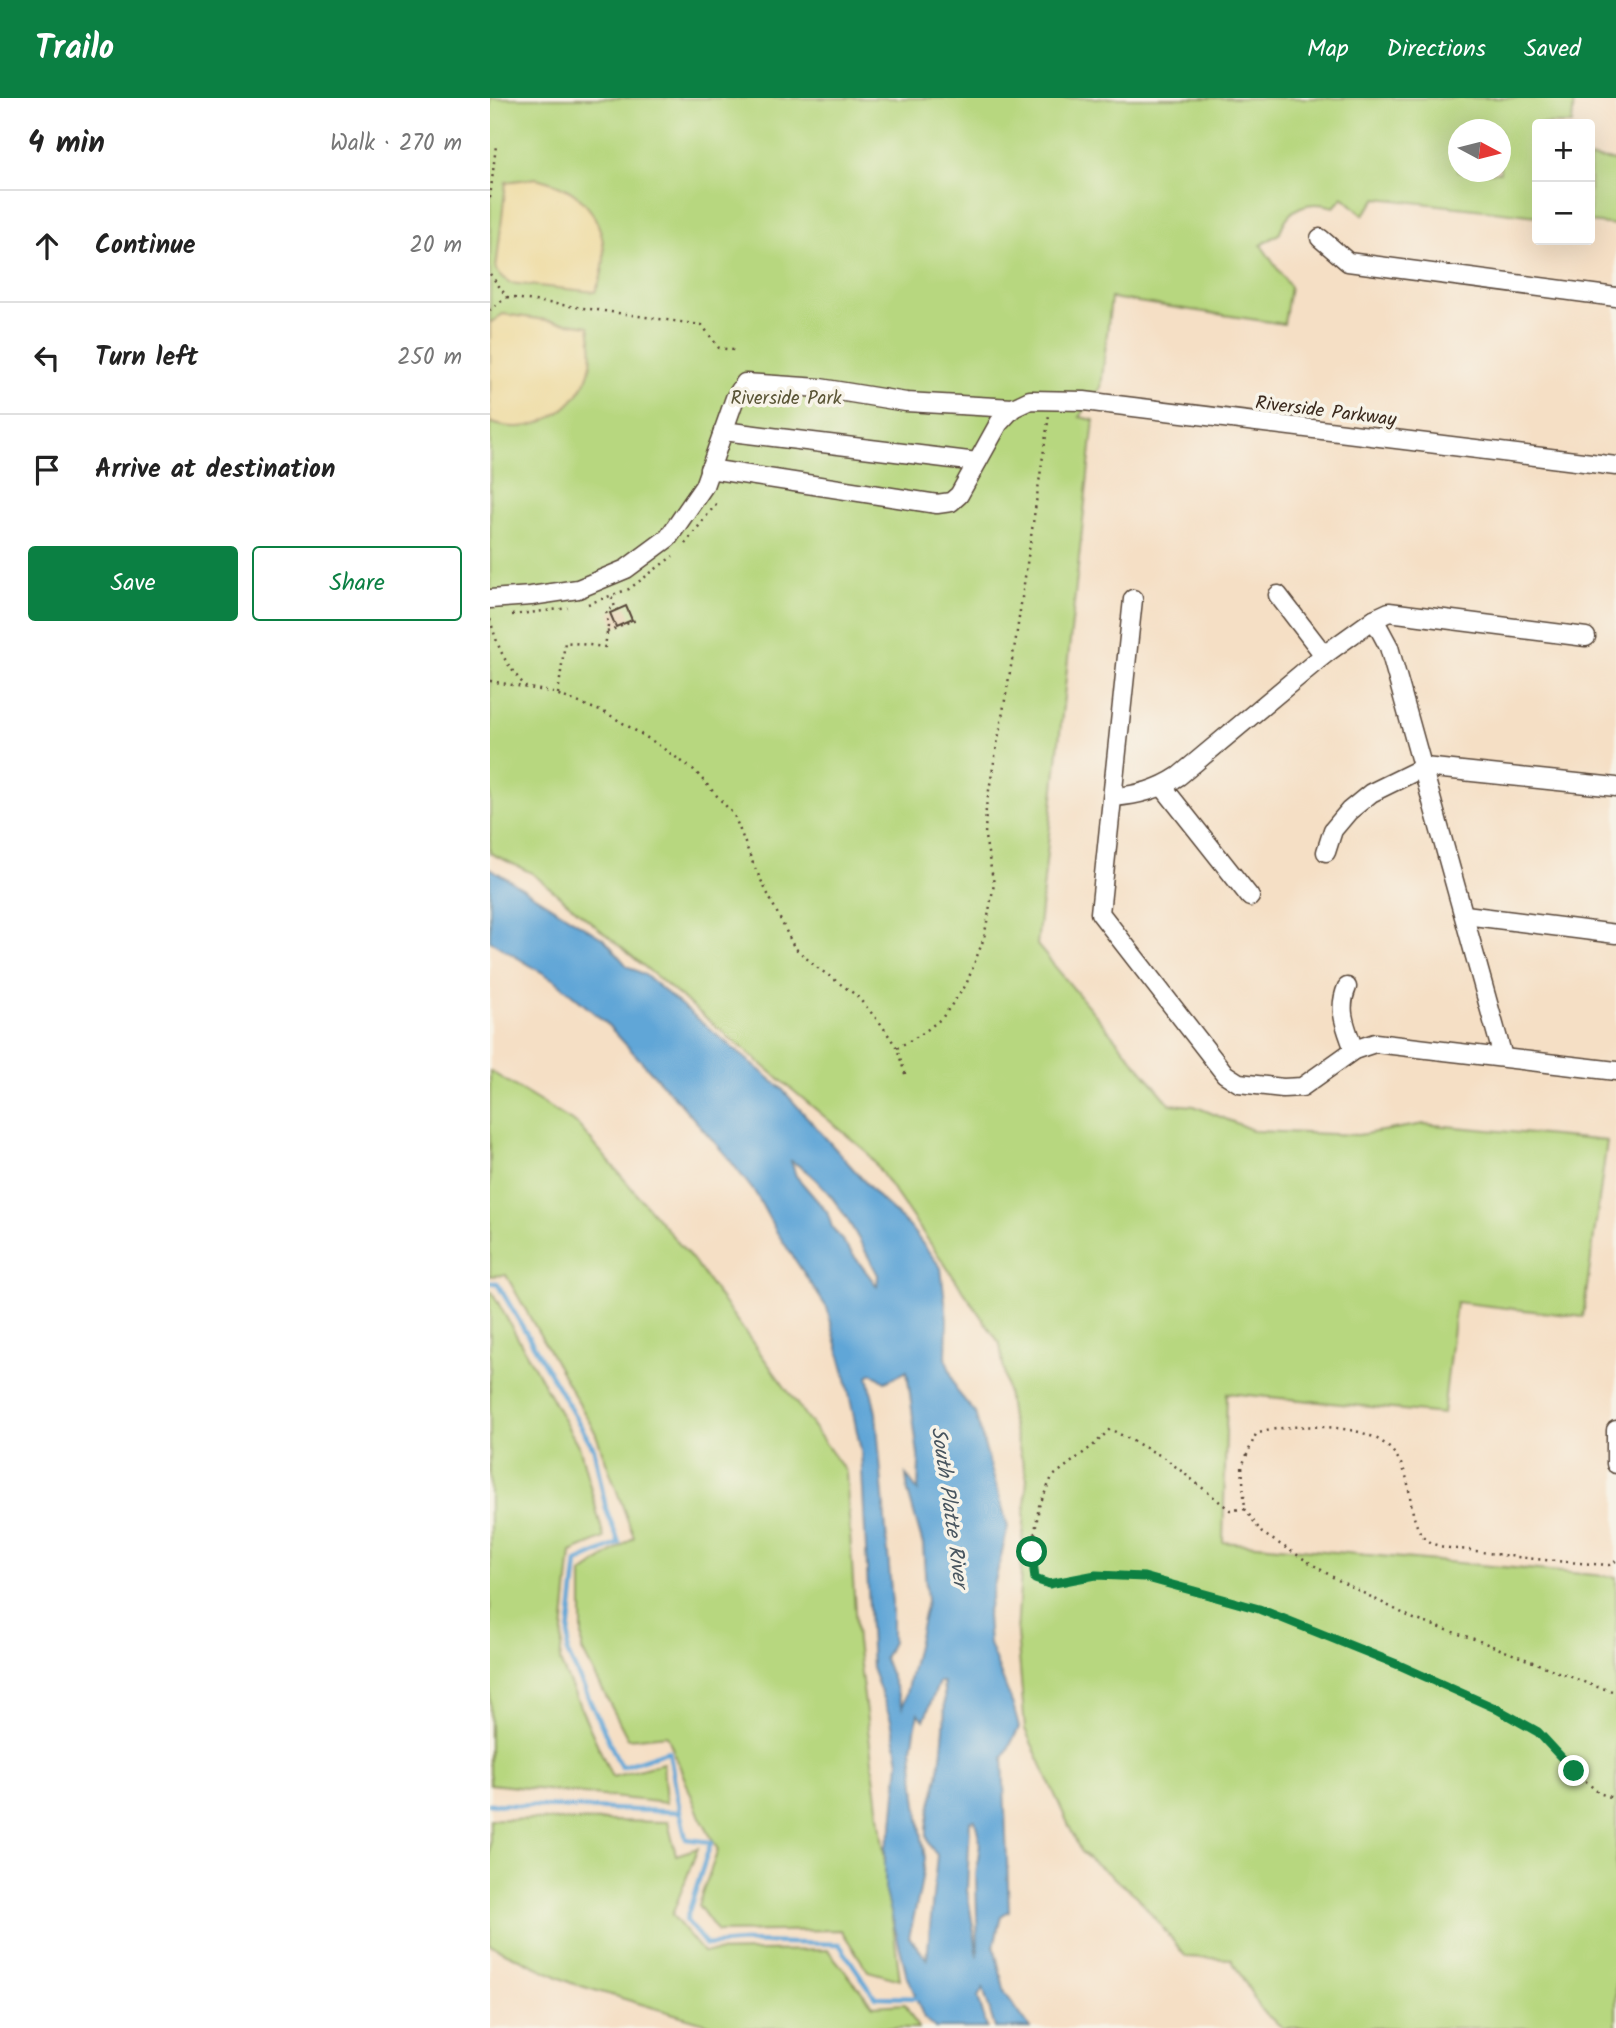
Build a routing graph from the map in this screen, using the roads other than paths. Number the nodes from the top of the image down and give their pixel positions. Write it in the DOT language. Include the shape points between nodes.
graph roads {
  1 [pos="1320,238"];
  2 [pos="1616,296"];
  3 [pos="1013,408"];
  4 [pos="723,431"];
  5 [pos="977,462"];
  6 [pos="1616,466"];
  7 [pos="709,469"];
  8 [pos="1278,595"];
  9 [pos="490,599"];
  10 [pos="1133,599"];
  11 [pos="1374,619"];
  12 [pos="1586,637"];
  13 [pos="1324,655"];
  14 [pos="1423,768"];
  15 [pos="1163,787"];
  16 [pos="1616,788"];
  17 [pos="1114,797"];
  18 [pos="1326,852"];
  19 [pos="1251,897"];
  20 [pos="1465,915"];
  21 [pos="1616,934"];
  22 [pos="1347,987"];
  23 [pos="1354,1050"];
  24 [pos="1503,1057"];
  25 [pos="1616,1071"];
  26 [pos="1616,1430"];
  27 [pos="1616,1464"];
  1 -- 2 [label="street" via="1348,262"];
  3 -- 4 [label="street" via="906,402 820,388 745,383"];
  3 -- 5 [label="street"];
  3 -- 6 [label="street, Riverside Parkway" via="1030,400 1084,401"];
  4 -- 5 [label="street"];
  4 -- 7 [label="street"];
  5 -- 7 [label="street" via="959,495 937,504"];
  7 -- 9 [label="street" via="704,486 668,538 626,569 578,589"];
  8 -- 13 [label="street"];
  10 -- 17 [label="street"];
  11 -- 12 [label="street" via="1389,612 1420,614"];
  11 -- 13 [label="street"];
  11 -- 14 [label="street" via="1389,647"];
  13 -- 15 [label="street"];
  14 -- 16 [label="street"];
  14 -- 18 [label="street" via="1371,793 1349,811 1333,830"];
  14 -- 20 [label="street"];
  15 -- 17 [label="street"];
  15 -- 19 [label="street"];
  17 -- 23 [label="street" via="1100,913 1225,1074 1239,1083 1302,1087"];
  20 -- 21 [label="street"];
  20 -- 24 [label="street"];
  22 -- 23 [label="street" via="1341,1001"];
  23 -- 24 [label="street" via="1376,1043"];
  24 -- 25 [label="street"];
  26 -- 27 [label="street"];
}
